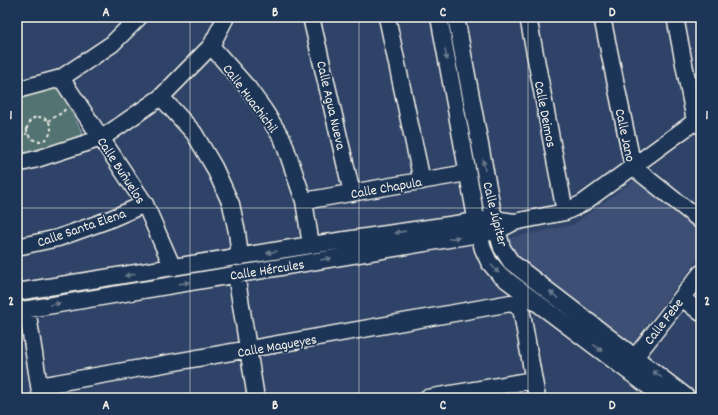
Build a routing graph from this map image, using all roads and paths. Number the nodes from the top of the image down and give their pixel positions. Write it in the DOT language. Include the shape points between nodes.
graph roads {
  1 [pos="139,17"];
  2 [pos="226,17"];
  3 [pos="311,17"];
  4 [pos="387,17"];
  5 [pos="439,17"];
  6 [pos="456,17"];
  7 [pos="528,17"];
  8 [pos="602,17"];
  9 [pos="675,17"];
  10 [pos="211,46"];
  11 [pos="61,78"];
  12 [pos="17,90"];
  13 [pos="161,97"];
  14 [pos="75,98"];
  15 [pos="48,121"];
  16 [pos="699,121"];
  17 [pos="28,132"];
  18 [pos="102,138"];
  19 [pos="17,143"];
  20 [pos="17,164"];
  21 [pos="633,168"];
  22 [pos="467,173"];
  23 [pos="422,181"];
  24 [pos="352,193"];
  25 [pos="304,201"];
  26 [pos="145,204"];
  27 [pos="565,212"];
  28 [pos="701,221"];
  29 [pos="496,225"];
  30 [pos="478,228"];
  31 [pos="311,245"];
  32 [pos="17,247"];
  33 [pos="240,257"];
  34 [pos="173,268"];
  35 [pos="701,273"];
  36 [pos="236,274"];
  37 [pos="536,281"];
  38 [pos="17,292"];
  39 [pos="520,298"];
  40 [pos="682,298"];
  41 [pos="22,310"];
  42 [pos="701,313"];
  43 [pos="248,350"];
  44 [pos="630,363"];
  45 [pos="533,380"];
  46 [pos="40,392"];
  47 [pos="256,398"];
  48 [pos="427,398"];
  49 [pos="536,398"];
  50 [pos="664,398"];
  51 [pos="688,398"];
  1 -- 11 [label="street" via="112,44"];
  2 -- 10 [label="street"];
  3 -- 24 [label="street, Calle Agua Nueva"];
  4 -- 23 [label="street"];
  5 -- 22 [label="street, Calle Júpiter, one-way"];
  29 -- 6 [label="street, Calle Júpiter, one-way"];
  7 -- 27 [label="street, Calle Deimos"];
  8 -- 21 [label="street, Calle Jano"];
  9 -- 16 [label="street"];
  10 -- 13 [label="street"];
  10 -- 25 [label="street, Calle Huachichil" via="252,93 283,140"];
  11 -- 12 [label="street"];
  11 -- 14 [label="street, Calle Buñuelos"];
  13 -- 18 [label="street"];
  13 -- 33 [label="street" via="194,133 214,168 231,204"];
  14 -- 15 [label="path" via="63,112"];
  14 -- 18 [label="street, Calle Buñuelos"];
  15 -- 17 [label="path" via="41,118 33,119 28,124"];
  15 -- 17 [label="path" via="50,132 43,140 32,138"];
  16 -- 21 [label="street, Calle Hércules"];
  17 -- 19 [label="path"];
  18 -- 20 [label="street"];
  18 -- 26 [label="street, Calle Buñuelos"];
  21 -- 27 [label="street, Calle Hércules" via="583,203"];
  21 -- 28 [label="street, Calle Jano"];
  22 -- 23 [label="street, Calle Chapula"];
  22 -- 30 [label="street, Calle Júpiter"];
  23 -- 24 [label="street, Calle Chapula"];
  24 -- 25 [label="street, Calle Chapula"];
  25 -- 31 [label="street, Calle Huachichil"];
  26 -- 32 [label="street, Calle Santa Elena" via="58,238"];
  26 -- 34 [label="street, Calle Buñuelos"];
  27 -- 29 [label="street, Calle Hércules"];
  29 -- 30 [label="street, Calle Hércules"];
  29 -- 37 [label="street, Calle Júpiter" via="502,248 511,262"];
  30 -- 31 [label="street, Calle Hércules, one-way"];
  36 -- 30 [label="street, Calle Hércules, one-way"];
  30 -- 39 [label="street, Calle Júpiter, one-way" via="489,262"];
  31 -- 33 [label="street, Calle Hércules, one-way"];
  33 -- 34 [label="street, Calle Hércules"];
  34 -- 38 [label="street, Calle Hércules, one-way"];
  35 -- 40 [label="street, Calle Febe"];
  41 -- 36 [label="street, Calle Hércules, one-way"];
  36 -- 43 [label="street"];
  37 -- 39 [label="street"];
  44 -- 37 [label="street, Calle Júpiter, one-way"];
  39 -- 43 [label="street, Calle Magueyes" via="507,303"];
  39 -- 44 [label="street, Calle Júpiter, one-way"];
  39 -- 45 [label="street"];
  40 -- 42 [label="street"];
  40 -- 44 [label="street, Calle Febe"];
  41 -- 46 [label="street"];
  43 -- 46 [label="street, Calle Magueyes"];
  43 -- 47 [label="street"];
  44 -- 50 [label="street, Calle Júpiter"];
  51 -- 44 [label="street, Calle Júpiter, one-way"];
  45 -- 48 [label="street"];
  45 -- 49 [label="street"];
}
